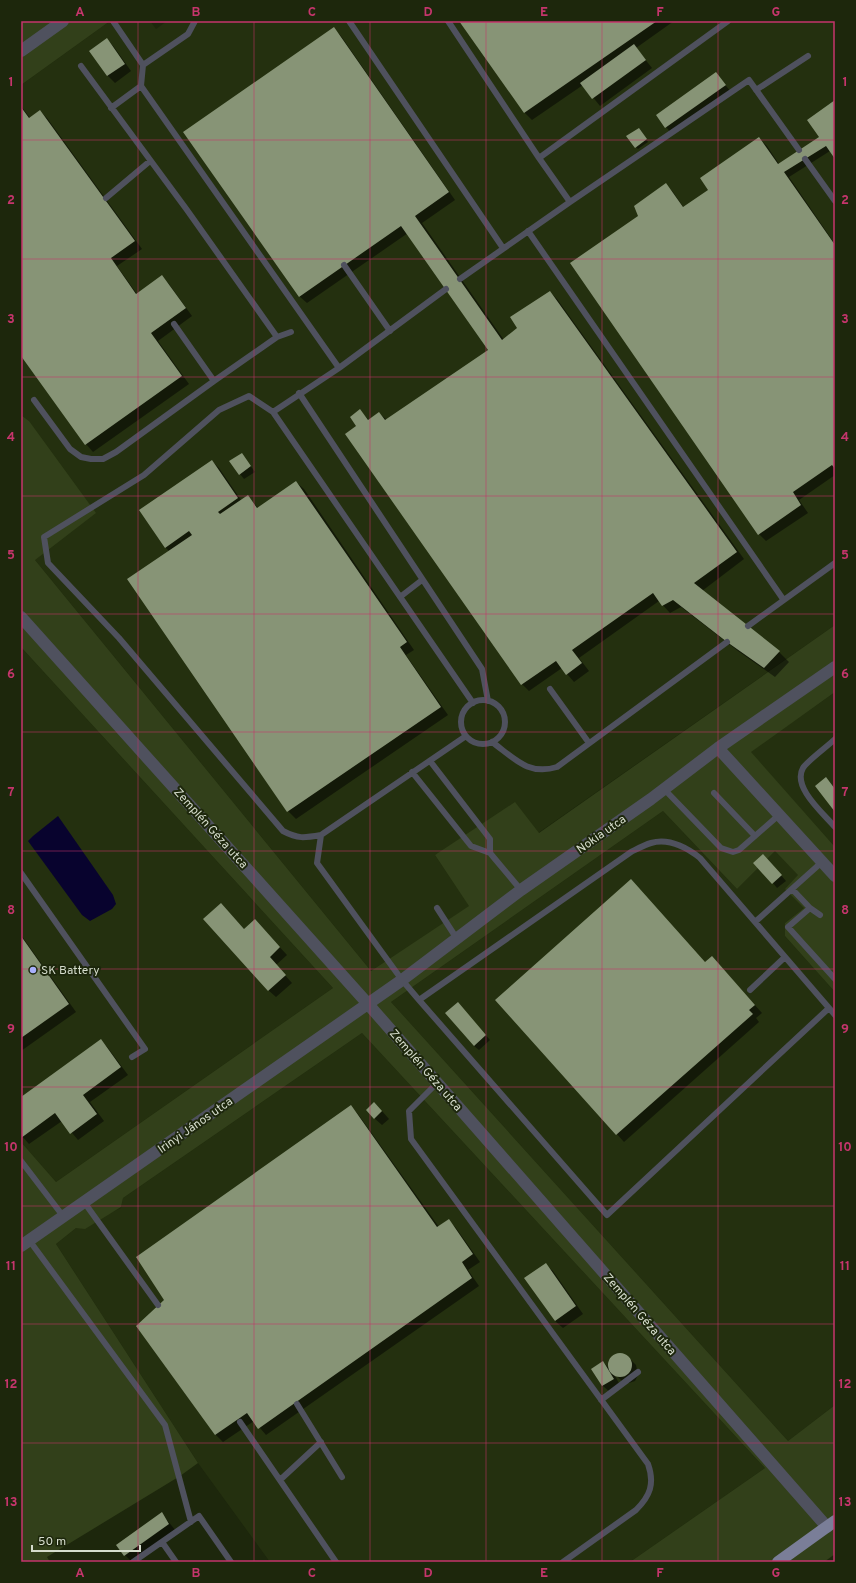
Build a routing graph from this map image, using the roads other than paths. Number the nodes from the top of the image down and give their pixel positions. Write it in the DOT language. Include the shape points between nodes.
graph roads {
  1 [pos="63,21"];
  2 [pos="113,21"];
  3 [pos="195,21"];
  4 [pos="349,21"];
  5 [pos="448,21"];
  6 [pos="728,21"];
  7 [pos="21,51"];
  8 [pos="808,56"];
  9 [pos="143,65"];
  10 [pos="81,66"];
  11 [pos="141,86"];
  12 [pos="756,90"];
  13 [pos="111,108"];
  14 [pos="799,150"];
  15 [pos="539,158"];
  16 [pos="806,159"];
  17 [pos="150,161"];
  18 [pos="106,198"];
  19 [pos="835,201"];
  20 [pos="570,202"];
  21 [pos="528,231"];
  22 [pos="503,248"];
  23 [pos="344,265"];
  24 [pos="460,279"];
  25 [pos="446,289"];
  26 [pos="174,324"];
  27 [pos="390,331"];
  28 [pos="291,332"];
  29 [pos="277,337"];
  30 [pos="339,368"];
  31 [pos="214,380"];
  32 [pos="299,393"];
  33 [pos="34,400"];
  34 [pos="273,412"];
  35 [pos="835,563"];
  36 [pos="422,580"];
  37 [pos="400,597"];
  38 [pos="784,599"];
  39 [pos="21,617"];
  40 [pos="748,626"];
  41 [pos="727,642"];
  42 [pos="835,667"];
  43 [pos="550,689"];
  44 [pos="488,701"];
  45 [pos="473,703"];
  46 [pos="466,736"];
  47 [pos="835,739"];
  48 [pos="492,742"];
  49 [pos="589,743"];
  50 [pos="718,748"];
  51 [pos="430,761"];
  52 [pos="412,772"];
  53 [pos="664,789"];
  54 [pos="714,793"];
  55 [pos="779,815"];
  56 [pos="835,827"];
  57 [pos="320,835"];
  58 [pos="755,836"];
  59 [pos="490,853"];
  60 [pos="822,862"];
  61 [pos="21,873"];
  62 [pos="835,876"];
  63 [pos="792,889"];
  64 [pos="521,890"];
  65 [pos="437,908"];
  66 [pos="810,908"];
  67 [pos="820,915"];
  68 [pos="755,922"];
  69 [pos="457,939"];
  70 [pos="785,957"];
  71 [pos="835,979"];
  72 [pos="402,980"];
  73 [pos="750,990"];
  74 [pos="419,1000"];
  75 [pos="368,1004"];
  76 [pos="829,1008"];
  77 [pos="835,1015"];
  78 [pos="132,1058"];
  79 [pos="437,1083"];
  80 [pos="21,1161"];
  81 [pos="84,1202"];
  82 [pos="64,1216"];
  83 [pos="25,1243"];
  84 [pos="158,1305"];
  85 [pos="638,1372"];
  86 [pos="601,1400"];
  87 [pos="297,1404"];
  88 [pos="240,1422"];
  89 [pos="321,1442"];
  90 [pos="342,1477"];
  91 [pos="280,1480"];
  92 [pos="191,1522"];
  93 [pos="831,1524"];
  94 [pos="162,1542"];
  95 [pos="134,1562"];
  96 [pos="176,1562"];
  97 [pos="231,1562"];
  98 [pos="336,1562"];
  99 [pos="563,1562"];
  100 [pos="778,1562"];
  1 -- 7 [label="street"];
  2 -- 9 [label="lane"];
  3 -- 9 [label="lane" via="188,34"];
  4 -- 22 [label="lane"];
  5 -- 15 [label="lane"];
  6 -- 15 [label="lane"];
  8 -- 12 [label="lane"];
  9 -- 11 [label="lane"];
  10 -- 13 [label="lane"];
  11 -- 13 [label="lane"];
  11 -- 30 [label="lane"];
  12 -- 14 [label="lane"];
  12 -- 20 [label="lane" via="749,80"];
  13 -- 17 [label="lane"];
  15 -- 20 [label="lane"];
  16 -- 19 [label="lane"];
  17 -- 18 [label="lane"];
  17 -- 29 [label="lane"];
  20 -- 21 [label="lane"];
  21 -- 22 [label="lane"];
  21 -- 38 [label="lane"];
  22 -- 24 [label="lane"];
  23 -- 27 [label="lane"];
  25 -- 27 [label="lane"];
  26 -- 31 [label="lane"];
  27 -- 30 [label="lane"];
  28 -- 29 [label="lane"];
  29 -- 31 [label="lane"];
  30 -- 32 [label="lane"];
  31 -- 33 [label="lane" via="103,459 81,457 70,449"];
  32 -- 34 [label="lane"];
  32 -- 36 [label="lane"];
  34 -- 37 [label="lane"];
  34 -- 57 [label="lane" via="250,396 219,410 144,475 44,537 48,563 119,638 283,831 298,838"];
  35 -- 38 [label="lane"];
  36 -- 37 [label="lane"];
  36 -- 44 [label="lane" via="482,669"];
  37 -- 45 [label="lane"];
  38 -- 40 [label="lane"];
  39 -- 75 [label="street, Zemplén Géza utca"];
  41 -- 49 [label="lane"];
  42 -- 50 [label="street, Nokia utca"];
  43 -- 49 [label="lane"];
  44 -- 45 [label="lane"];
  44 -- 48 [label="lane" via="500,708 505,720 502,733"];
  45 -- 46 [label="lane" via="463,714 462,722"];
  46 -- 48 [label="lane" via="479,744"];
  46 -- 51 [label="lane"];
  47 -- 56 [label="lane" via="803,768 800,778 803,790"];
  48 -- 49 [label="lane" via="528,768 537,770 557,767"];
  50 -- 53 [label="street, Nokia utca"];
  50 -- 55 [label="street"];
  51 -- 52 [label="lane"];
  51 -- 59 [label="lane" via="490,839"];
  52 -- 57 [label="lane"];
  52 -- 59 [label="lane" via="471,846"];
  53 -- 58 [label="lane" via="721,848 733,852 739,850"];
  53 -- 64 [label="street, Nokia utca"];
  54 -- 58 [label="lane"];
  55 -- 58 [label="lane"];
  55 -- 60 [label="street"];
  57 -- 72 [label="lane" via="317,863"];
  59 -- 64 [label="lane"];
  60 -- 62 [label="street"];
  60 -- 63 [label="lane"];
  61 -- 78 [label="lane" via="145,1049"];
  63 -- 66 [label="lane"];
  63 -- 68 [label="lane"];
  64 -- 69 [label="street, Nokia utca"];
  65 -- 69 [label="lane"];
  66 -- 67 [label="lane"];
  66 -- 71 [label="lane" via="788,927"];
  68 -- 70 [label="lane"];
  68 -- 74 [label="lane" via="700,858 687,848 669,842 652,843 631,852"];
  69 -- 72 [label="street, Nokia utca"];
  70 -- 73 [label="lane"];
  70 -- 76 [label="lane"];
  72 -- 74 [label="lane"];
  72 -- 75 [label="street, Nokia utca"];
  74 -- 76 [label="lane" via="606,1215"];
  75 -- 79 [label="street, Zemplén Géza utca"];
  75 -- 81 [label="street, Irinyi János utca"];
  76 -- 77 [label="lane"];
  79 -- 86 [label="lane" via="409,1110 411,1139"];
  79 -- 93 [label="street, Zemplén Géza utca"];
  80 -- 82 [label="lane"];
  81 -- 82 [label="street, Irinyi János utca"];
  81 -- 84 [label="lane"];
  82 -- 83 [label="street, Irinyi János utca"];
  83 -- 92 [label="lane" via="165,1425"];
  85 -- 86 [label="lane"];
  86 -- 99 [label="lane" via="648,1464 652,1480 650,1489 636,1510"];
  87 -- 89 [label="lane"];
  88 -- 91 [label="lane"];
  89 -- 90 [label="lane"];
  89 -- 91 [label="lane"];
  91 -- 98 [label="lane"];
  92 -- 94 [label="lane"];
  92 -- 97 [label="lane" via="199,1516"];
  93 -- 100 [label="main road"];
  94 -- 95 [label="lane"];
  94 -- 96 [label="lane"];
}
